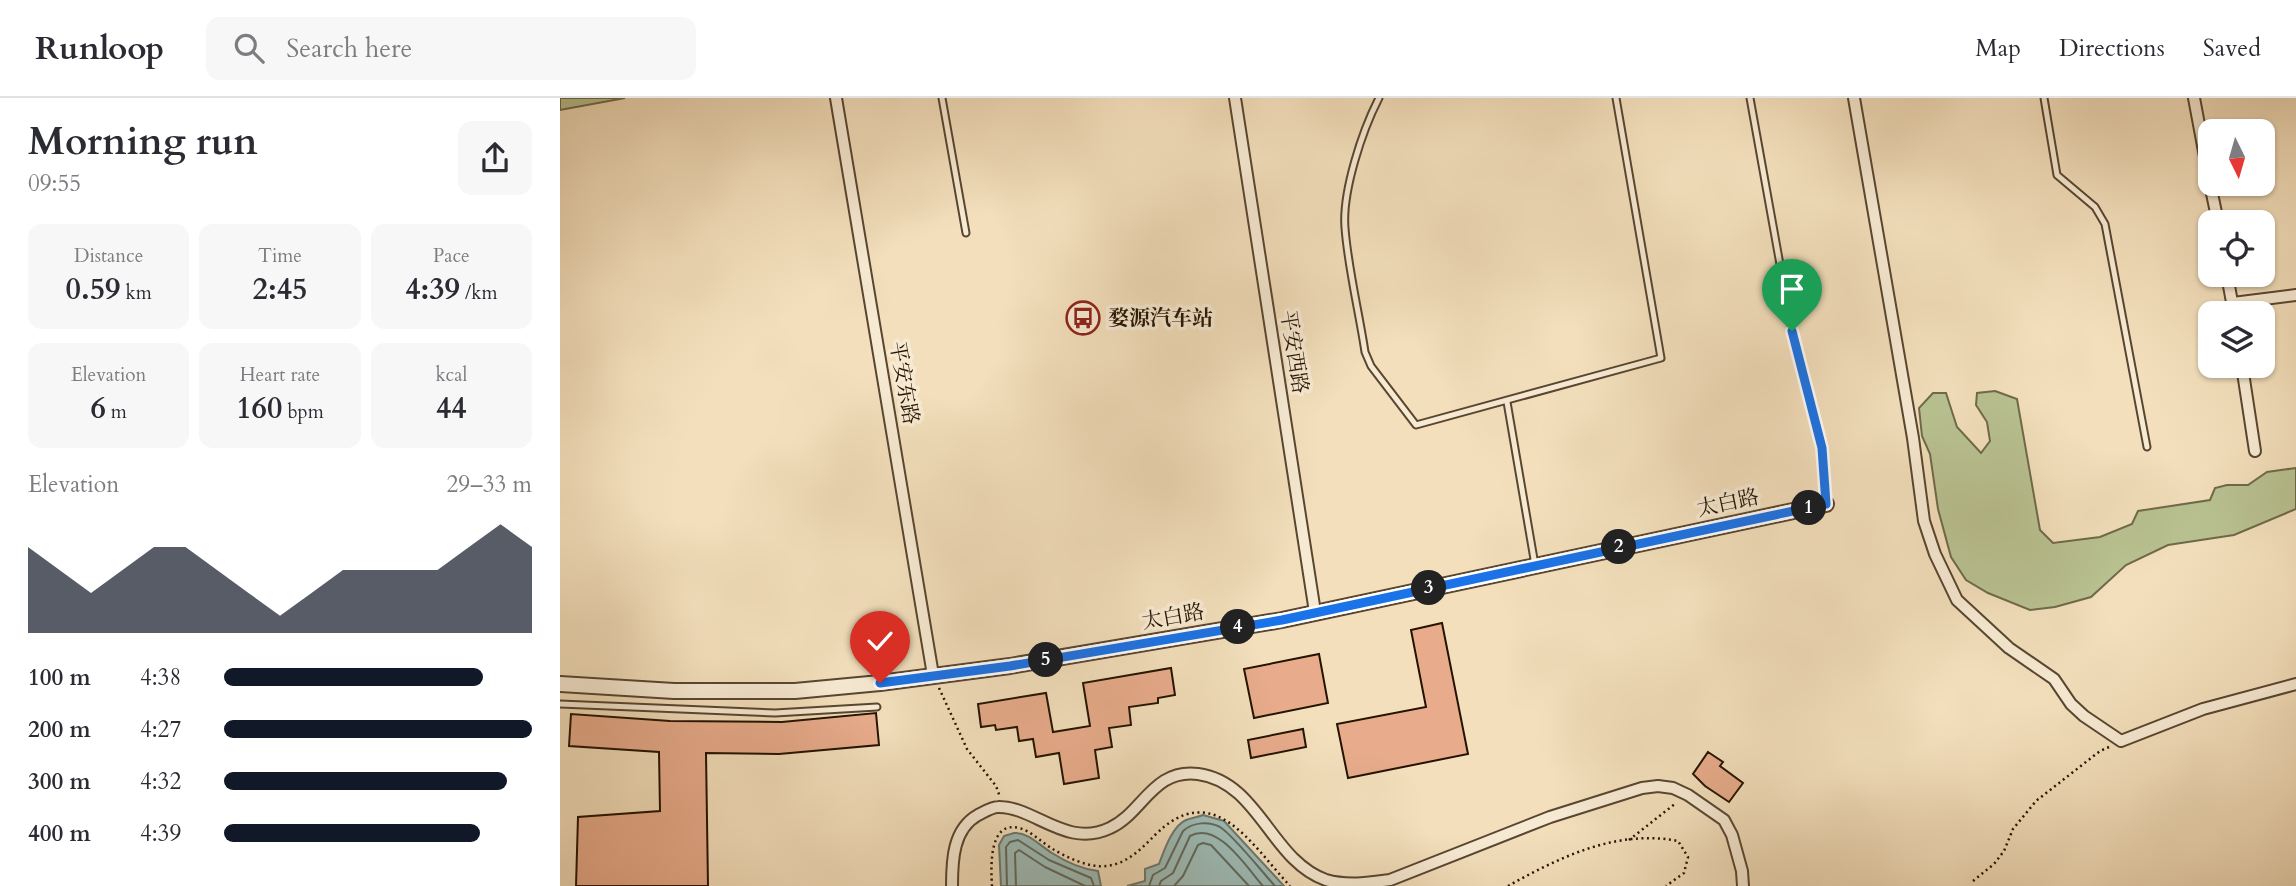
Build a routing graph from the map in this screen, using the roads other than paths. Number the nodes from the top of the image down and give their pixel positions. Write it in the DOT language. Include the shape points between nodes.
graph roads {
  1 [pos="836,98"];
  2 [pos="942,98"];
  3 [pos="1236,98"];
  4 [pos="1379,98"];
  5 [pos="1616,98"];
  6 [pos="1750,98"];
  7 [pos="1854,98"];
  8 [pos="2044,98"];
  9 [pos="2194,98"];
  10 [pos="2198,119"];
  11 [pos="966,233"];
  12 [pos="2296,295"];
  13 [pos="2267,301"];
  14 [pos="2244,378"];
  15 [pos="1507,402"];
  16 [pos="2147,447"];
  17 [pos="2255,451"];
  18 [pos="1826,504"];
  19 [pos="1535,565"];
  20 [pos="1315,612"];
  21 [pos="933,675"];
  22 [pos="560,684"];
  23 [pos="2296,684"];
  24 [pos="560,704"];
  25 [pos="877,707"];
  26 [pos="952,886"];
  27 [pos="1743,886"];
  1 -- 21 [label="street, 平安东路"];
  2 -- 11 [label="lane"];
  3 -- 20 [label="street, 平安西路"];
  4 -- 15 [label="lane" via="1347,191 1345,228 1365,352 1416,425"];
  5 -- 15 [label="lane" via="1661,358"];
  6 -- 18 [label="lane" via="1792,331 1822,448"];
  7 -- 23 [label="street" via="1924,521 1957,600 2009,648 2054,679 2084,716 2121,741 2203,709"];
  8 -- 16 [label="lane" via="2057,175 2095,207 2105,225"];
  9 -- 10 [label="street"];
  12 -- 13 [label="street"];
  14 -- 17 [label="street"];
  15 -- 19 [label="lane"];
  18 -- 19 [label="street, 太白路"];
  19 -- 20 [label="street, 太白路"];
  20 -- 21 [label="street, 太白路" via="1010,666"];
  21 -- 22 [label="street, 太白路" via="794,691 674,691"];
  24 -- 25 [label="lane" via="775,713"];
  26 -- 27 [label="street" via="954,850 970,820 997,807 1062,830 1097,832 1120,821 1158,784 1197,774 1232,787 1308,872 1328,881 1364,883 1390,880 1550,817 1658,786 1685,793 1724,820 1732,835"];
}
